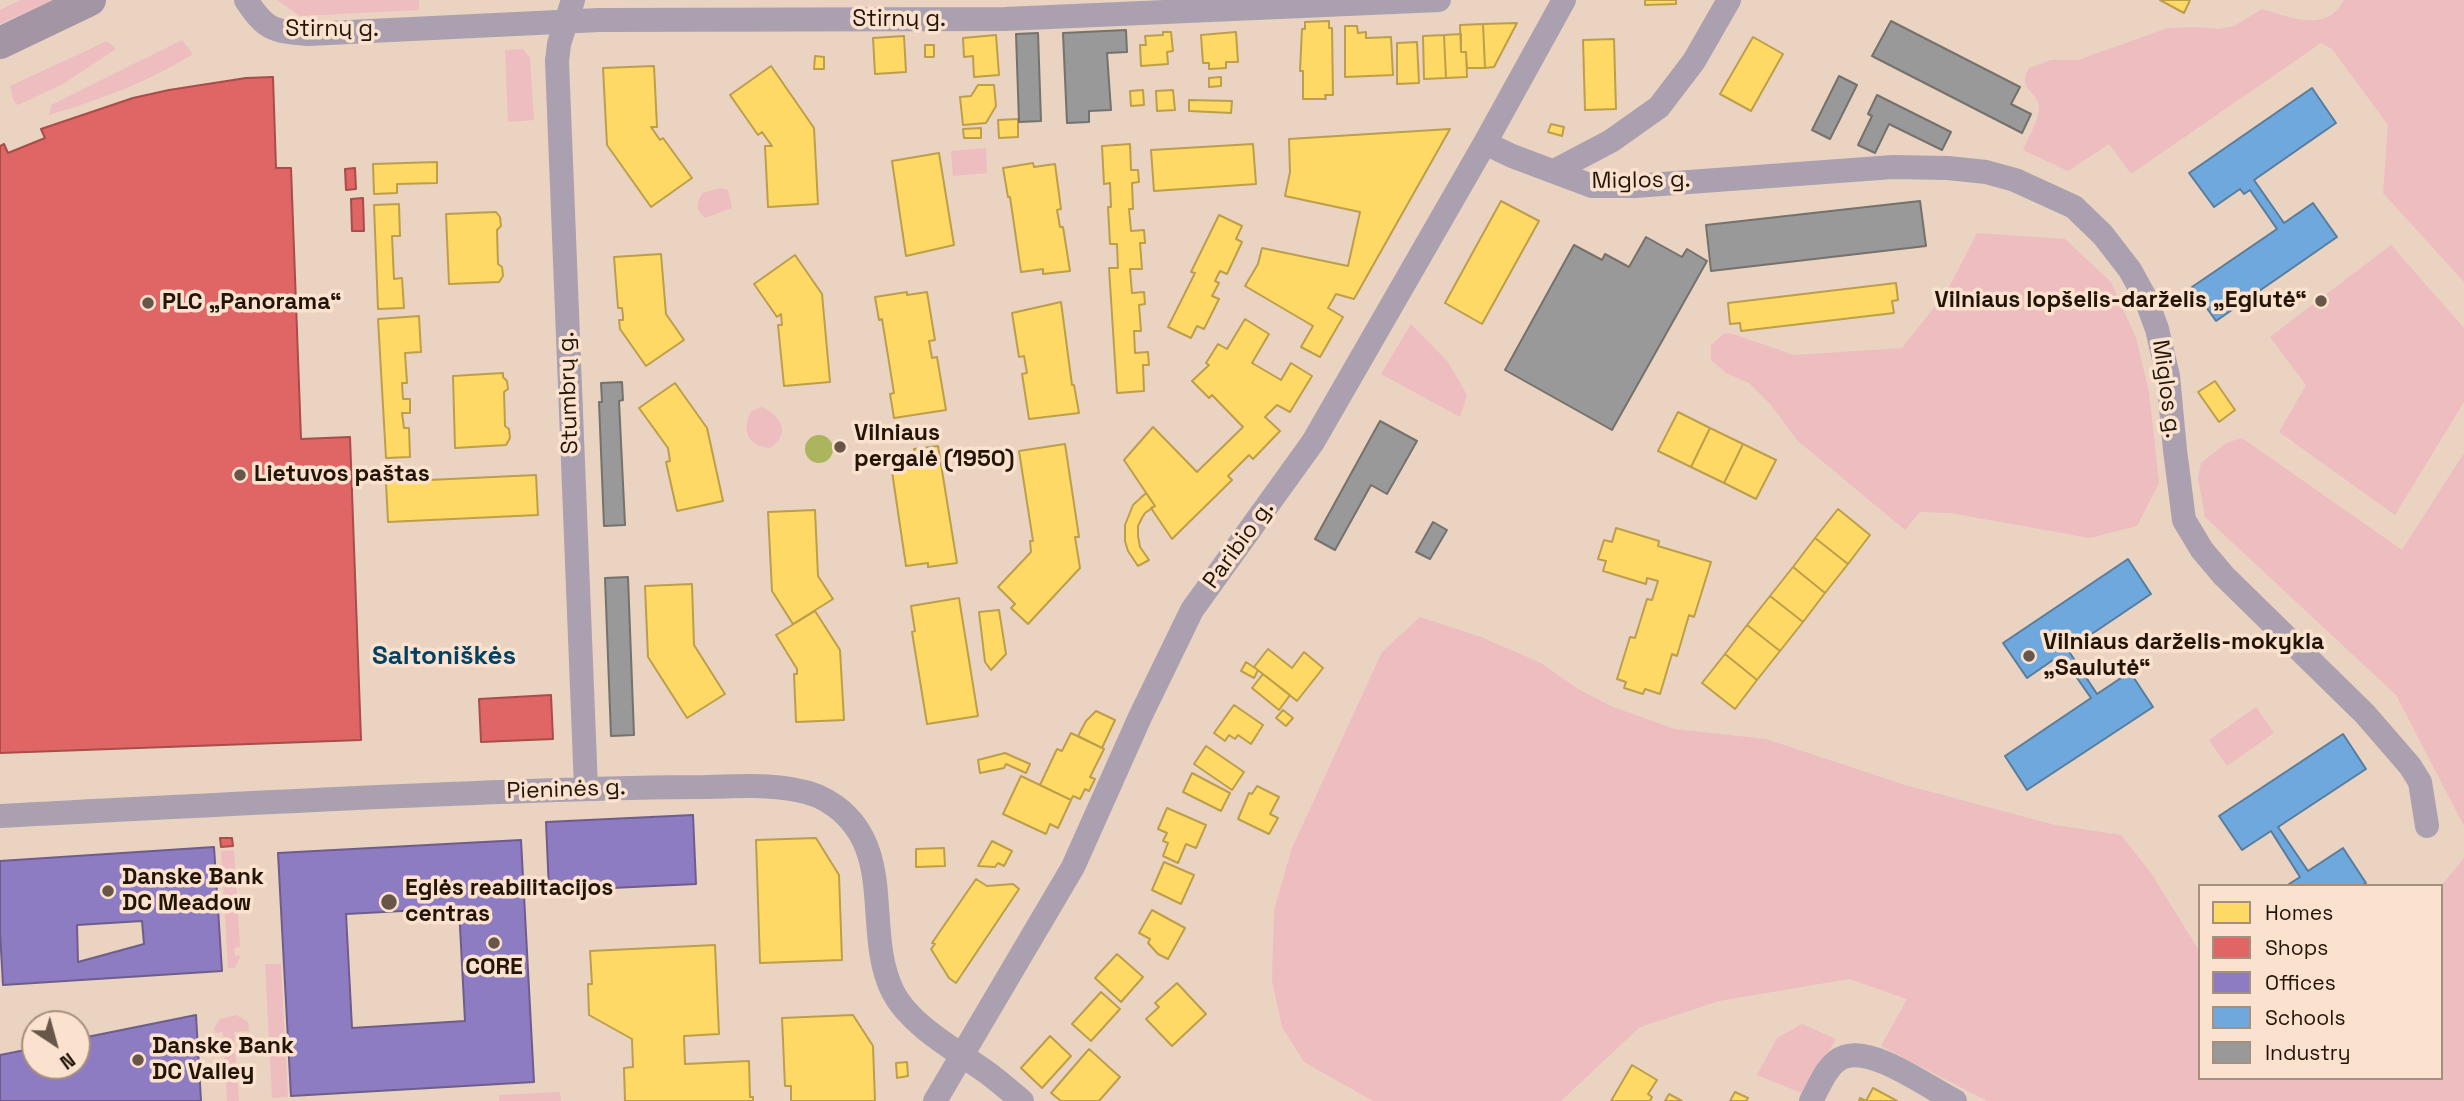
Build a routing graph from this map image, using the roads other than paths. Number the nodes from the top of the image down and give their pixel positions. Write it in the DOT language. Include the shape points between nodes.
graph roads {
  1 [pos="90,0"];
  2 [pos="246,0"];
  3 [pos="1439,0"];
  4 [pos="1729,0"];
  5 [pos="1558,2"];
  6 [pos="1176,6"];
  7 [pos="873,10"];
  8 [pos="569,11"];
  9 [pos="0,43"];
  10 [pos="1485,143"];
  11 [pos="1553,171"];
  12 [pos="586,789"];
  13 [pos="0,816"];
  14 [pos="2427,826"];
  15 [pos="962,1055"];
  16 [pos="935,1101"];
  17 [pos="1022,1101"];
  18 [pos="1811,1101"];
  19 [pos="1955,1101"];
  1 -- 9 [label="main road"];
  2 -- 8 [label="street, Stirnų g." via="277,32 298,33"];
  3 -- 6 [label="street, Stirnų g."];
  4 -- 11 [label="street, Miglos g." via="1694,61 1659,107 1611,141"];
  5 -- 10 [label="street, Paribio g."];
  6 -- 7 [label="street, Stirnų g." via="1005,19"];
  7 -- 8 [label="street, Stirnų g." via="612,20"];
  8 -- 12 [label="street, Stumbrų g." via="557,61 559,160"];
  10 -- 11 [label="street, Miglos g."];
  10 -- 15 [label="street, Paribio g." via="1313,442 1192,610 1073,867"];
  11 -- 14 [label="street, Miglos g." via="1592,186 1635,186 1893,167 1948,168 2015,180 2074,207 2130,270 2157,329 2168,376 2184,520 2224,576 2365,714 2410,765 2420,782"];
  12 -- 13 [label="street, Pieninės g."];
  12 -- 15 [label="street, Pieninės g." via="765,786 797,790 835,806 859,831 869,852 883,960 894,995 912,1016"];
  15 -- 16 [label="street, Paribio g."];
  15 -- 17 [label="street, Pieninės g."];
  18 -- 19 [label="street" via="1826,1074 1843,1057 1860,1056 1876,1058"];
}
